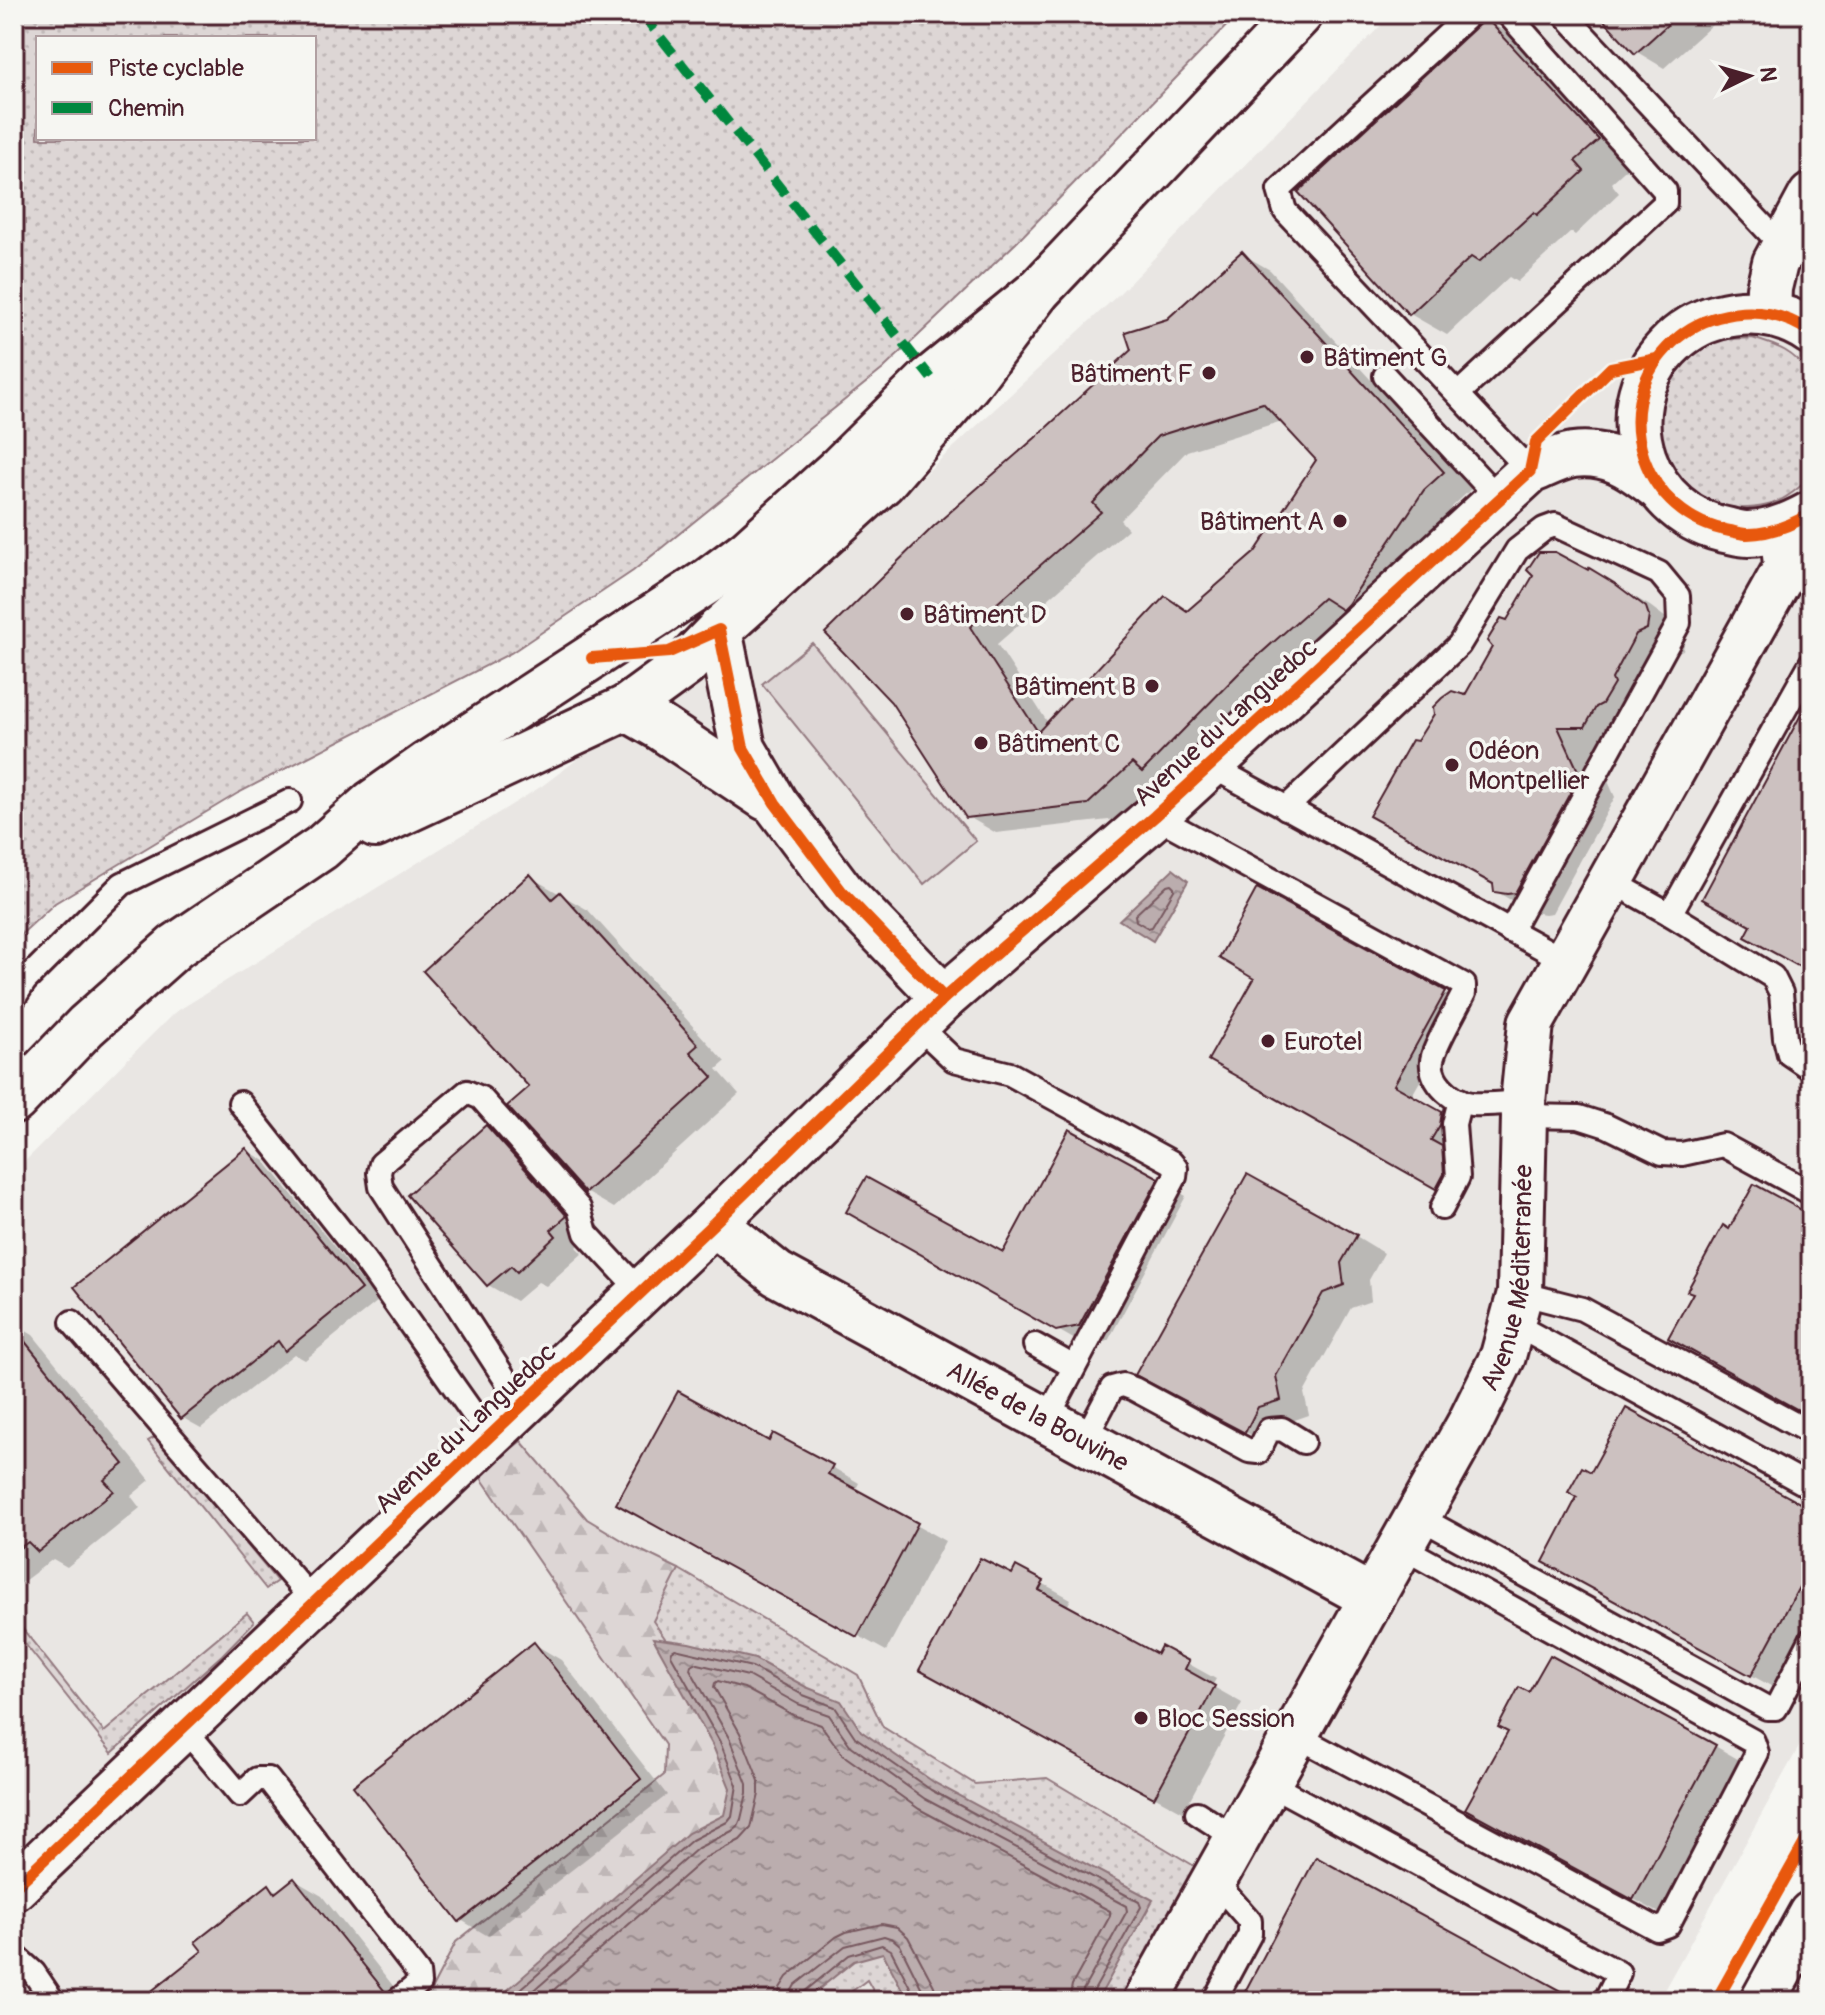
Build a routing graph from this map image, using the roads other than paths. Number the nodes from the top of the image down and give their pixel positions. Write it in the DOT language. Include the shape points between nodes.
graph roads {
  1 [pos="1300,14"];
  2 [pos="1470,14"];
  3 [pos="1508,14"];
  4 [pos="1564,14"];
  5 [pos="1811,196"];
  6 [pos="1784,248"];
  7 [pos="1037,292"];
  8 [pos="1768,313"];
  9 [pos="1811,332"];
  10 [pos="1385,376"];
  11 [pos="1458,394"];
  12 [pos="841,467"];
  13 [pos="1514,485"];
  14 [pos="1656,486"];
  15 [pos="1798,547"];
  16 [pos="719,630"];
  17 [pos="669,652"];
  18 [pos="592,658"];
  19 [pos="1811,663"];
  20 [pos="626,708"];
  21 [pos="1209,765"];
  22 [pos="290,801"];
  23 [pos="775,803"];
  24 [pos="1286,808"];
  25 [pos="1155,816"];
  26 [pos="321,848"];
  27 [pos="1611,881"];
  28 [pos="1670,914"];
  29 [pos="1510,931"];
  30 [pos="1566,961"];
  31 [pos="14,998"];
  32 [pos="930,1012"];
  33 [pos="1811,1069"];
  34 [pos="1460,1100"];
  35 [pos="14,1101"];
  36 [pos="240,1103"];
  37 [pos="1523,1109"];
  38 [pos="1811,1193"];
  39 [pos="1442,1208"];
  40 [pos="714,1223"];
  41 [pos="641,1292"];
  42 [pos="1516,1308"];
  43 [pos="72,1322"];
  44 [pos="1035,1345"];
  45 [pos="1074,1367"];
  46 [pos="522,1405"];
  47 [pos="1046,1421"];
  48 [pos="1811,1433"];
  49 [pos="489,1436"];
  50 [pos="1084,1441"];
  51 [pos="1303,1442"];
  52 [pos="1811,1487"];
  53 [pos="1409,1531"];
  54 [pos="1371,1597"];
  55 [pos="314,1602"];
  56 [pos="1811,1640"];
  57 [pos="183,1727"];
  58 [pos="1295,1735"];
  59 [pos="1268,1783"];
  60 [pos="1197,1813"];
  61 [pos="1237,1839"];
  62 [pos="1214,1880"];
  63 [pos="14,1888"];
  64 [pos="1811,1914"];
  65 [pos="14,1955"];
  66 [pos="53,2001"];
  67 [pos="397,2001"];
  68 [pos="1146,2001"];
  69 [pos="1214,2001"];
  70 [pos="1605,2001"];
  71 [pos="1763,2001"];
  1 -- 7 [label="street"];
  2 -- 11 [label="lane" via="1279,190 1285,211"];
  3 -- 11 [label="lane" via="1665,191 1665,203"];
  4 -- 6 [label="lane"];
  5 -- 6 [label="street"];
  6 -- 8 [label="street" via="1775,263"];
  7 -- 12 [label="street" via="931,378"];
  7 -- 16 [label="street" via="968,384 882,483"];
  8 -- 9 [label="street"];
  8 -- 14 [label="street" via="1736,312 1706,320 1679,336 1657,359 1636,418 1641,453"];
  10 -- 13 [label="lane"];
  11 -- 13 [label="lane"];
  12 -- 17 [label="street" via="807,521 698,609"];
  12 -- 18 [label="street" via="748,551"];
  13 -- 14 [label="street, Avenue du Languedoc" via="1571,455 1611,457"];
  13 -- 21 [label="street, Avenue du Languedoc"];
  14 -- 15 [label="street" via="1680,511 1712,528"];
  15 -- 27 [label="street, Avenue Méditerranée"];
  16 -- 17 [label="street"];
  16 -- 20 [label="street" via="685,665"];
  16 -- 23 [label="street" via="743,748"];
  17 -- 18 [label="street"];
  17 -- 20 [label="street"];
  18 -- 26 [label="street" via="426,765"];
  19 -- 28 [label="lane"];
  20 -- 23 [label="street"];
  20 -- 26 [label="street"];
  21 -- 24 [label="lane"];
  21 -- 25 [label="street, Avenue du Languedoc"];
  22 -- 31 [label="lane" via="122,884"];
  23 -- 32 [label="street"];
  24 -- 29 [label="lane"];
  24 -- 29 [label="lane" via="1459,645 1517,550 1544,529 1555,525 1659,573 1678,596 1679,623"];
  25 -- 32 [label="street, Avenue du Languedoc"];
  25 -- 34 [label="lane" via="1464,985 1432,1070 1438,1084"];
  26 -- 35 [label="street" via="176,946 86,1026"];
  27 -- 28 [label="lane"];
  27 -- 30 [label="street, Avenue Méditerranée"];
  28 -- 33 [label="lane" via="1773,977 1781,993 1789,1054"];
  29 -- 30 [label="lane"];
  30 -- 37 [label="street, Avenue Méditerranée" via="1531,1023"];
  32 -- 40 [label="street, Avenue du Languedoc"];
  32 -- 45 [label="lane" via="954,1060 1010,1074 1176,1168"];
  34 -- 37 [label="lane"];
  34 -- 39 [label="lane" via="1454,1124 1458,1177"];
  36 -- 49 [label="lane" via="368,1265"];
  37 -- 38 [label="lane" via="1579,1117 1662,1153 1723,1145"];
  37 -- 42 [label="street, Avenue Méditerranée"];
  40 -- 41 [label="street, Avenue du Languedoc"];
  40 -- 47 [label="street, Allée de la Bouvine" via="777,1274"];
  41 -- 46 [label="street, Avenue du Languedoc"];
  41 -- 46 [label="lane" via="586,1233 579,1208 481,1098 467,1092 381,1164 381,1187"];
  42 -- 48 [label="lane" via="1582,1309"];
  42 -- 52 [label="lane"];
  42 -- 53 [label="street, Avenue Méditerranée" via="1503,1356"];
  43 -- 55 [label="lane"];
  44 -- 45 [label="lane"];
  45 -- 47 [label="lane"];
  46 -- 49 [label="street, Avenue du Languedoc"];
  47 -- 50 [label="street, Allée de la Bouvine"];
  49 -- 55 [label="street, Avenue du Languedoc"];
  50 -- 51 [label="lane" via="1112,1388 1123,1385 1249,1451 1258,1452 1269,1430 1282,1429"];
  50 -- 54 [label="street, Allée de la Bouvine"];
  53 -- 54 [label="street, Avenue Méditerranée"];
  53 -- 56 [label="lane" via="1767,1708 1776,1708"];
  53 -- 58 [label="lane" via="1753,1741 1757,1753 1668,1925 1657,1929"];
  54 -- 58 [label="street, Avenue Méditerranée"];
  55 -- 57 [label="street, Avenue du Languedoc"];
  57 -- 63 [label="street, Avenue du Languedoc"];
  57 -- 67 [label="lane" via="240,1795 257,1779 268,1779 418,1973 419,1983"];
  58 -- 59 [label="street, Avenue Méditerranée"];
  59 -- 61 [label="street, Avenue Méditerranée"];
  59 -- 70 [label="lane" via="1619,1973"];
  60 -- 61 [label="lane"];
  61 -- 62 [label="street, Avenue Méditerranée"];
  62 -- 68 [label="street, Avenue Méditerranée"];
  62 -- 69 [label="lane" via="1250,1921 1250,1934"];
  64 -- 71 [label="street"];
  65 -- 66 [label="lane"];
}
